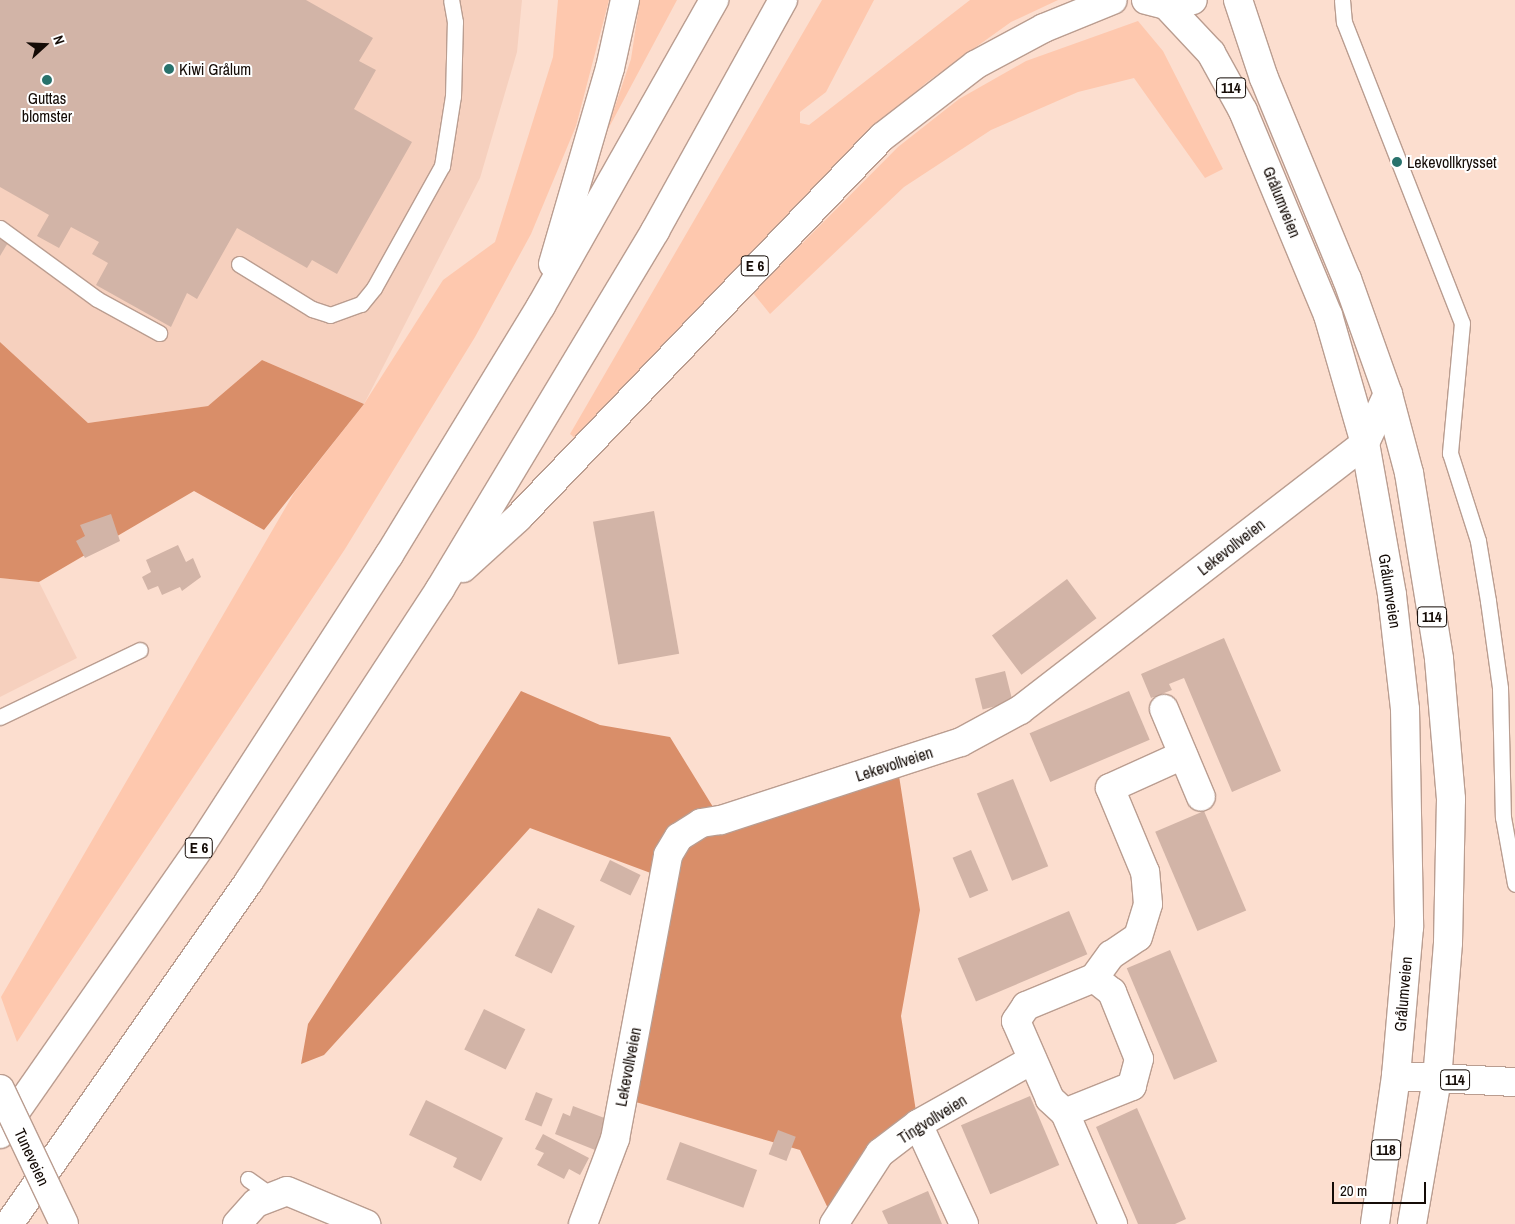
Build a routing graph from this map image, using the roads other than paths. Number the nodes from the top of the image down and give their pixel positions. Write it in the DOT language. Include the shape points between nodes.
graph roads {
  1 [pos="451,0"];
  2 [pos="625,0"];
  3 [pos="714,0"];
  4 [pos="783,0"];
  5 [pos="1113,0"];
  6 [pos="1193,0"];
  7 [pos="1238,0"];
  8 [pos="1342,0"];
  9 [pos="1156,2"];
  10 [pos="0,228"];
  11 [pos="239,264"];
  12 [pos="541,306"];
  13 [pos="159,333"];
  14 [pos="1388,394"];
  15 [pos="1365,443"];
  16 [pos="440,589"];
  17 [pos="140,650"];
  18 [pos="1164,709"];
  19 [pos="0,717"];
  20 [pos="1183,754"];
  21 [pos="1201,796"];
  22 [pos="1515,884"];
  23 [pos="1094,978"];
  24 [pos="1032,1060"];
  25 [pos="1396,1076"];
  26 [pos="1437,1079"];
  27 [pos="1515,1082"];
  28 [pos="0,1089"];
  29 [pos="1065,1113"];
  30 [pos="918,1124"];
  31 [pos="0,1134"];
  32 [pos="248,1179"];
  33 [pos="271,1195"];
  34 [pos="9,1224"];
  35 [pos="64,1224"];
  36 [pos="237,1224"];
  37 [pos="366,1224"];
  38 [pos="583,1224"];
  39 [pos="834,1224"];
  40 [pos="964,1224"];
  41 [pos="1113,1224"];
  42 [pos="1375,1224"];
  43 [pos="1412,1224"];
  1 -- 11 [label="lane" via="455,22 453,96 442,166 374,288 361,304 330,315 312,309"];
  2 -- 12 [label="main road, E 6" via="610,68"];
  3 -- 12 [label="main road, E 6"];
  4 -- 16 [label="main road, E 6" via="650,239"];
  5 -- 16 [label="main road, E 6" via="1044,28 975,65 882,137 748,272 518,518"];
  6 -- 9 [label="main road, 114"];
  7 -- 14 [label="main road, Grålumveien / 114" via="1264,78 1347,279"];
  8 -- 22 [label="lane" via="1344,22 1462,323 1450,453 1478,541 1488,601 1500,688 1503,817"];
  9 -- 15 [label="main road, Grålumveien / 114" via="1211,53 1247,119 1328,315"];
  10 -- 13 [label="lane" via="97,299"];
  12 -- 31 [label="main road, E 6" via="280,725"];
  14 -- 15 [label="main road, Lekevollveien"];
  14 -- 26 [label="main road, Grålumveien / 114" via="1409,473 1439,659 1451,799 1448,942"];
  15 -- 25 [label="main road, Grålumveien / 114" via="1392,595 1405,709 1409,927"];
  15 -- 38 [label="main road, Lekevollveien" via="1020,710 961,742 721,820 700,823 679,837 668,855 614,1139"];
  16 -- 34 [label="main road, E 6" via="243,889"];
  17 -- 19 [label="lane"];
  18 -- 20 [label="main road"];
  20 -- 21 [label="main road"];
  20 -- 23 [label="main road" via="1110,788 1145,872 1148,904 1138,937 1111,955"];
  23 -- 24 [label="main road" via="1026,1006 1016,1021"];
  23 -- 29 [label="main road" via="1112,992 1139,1059 1132,1086"];
  24 -- 29 [label="main road" via="1050,1100"];
  24 -- 30 [label="main road, Tingvollveien"];
  25 -- 26 [label="main road, 114"];
  25 -- 42 [label="main road, Grålumveien / 118"];
  26 -- 27 [label="main road, 114"];
  26 -- 43 [label="main road, Grålumveien / 118"];
  28 -- 35 [label="main road, Tuneveien, bridge"];
  29 -- 41 [label="main road"];
  30 -- 39 [label="main road, Tingvollveien" via="880,1153"];
  30 -- 40 [label="main road"];
  32 -- 33 [label="lane"];
  33 -- 36 [label="main road" via="243,1213"];
  33 -- 37 [label="main road" via="287,1190"];
}
